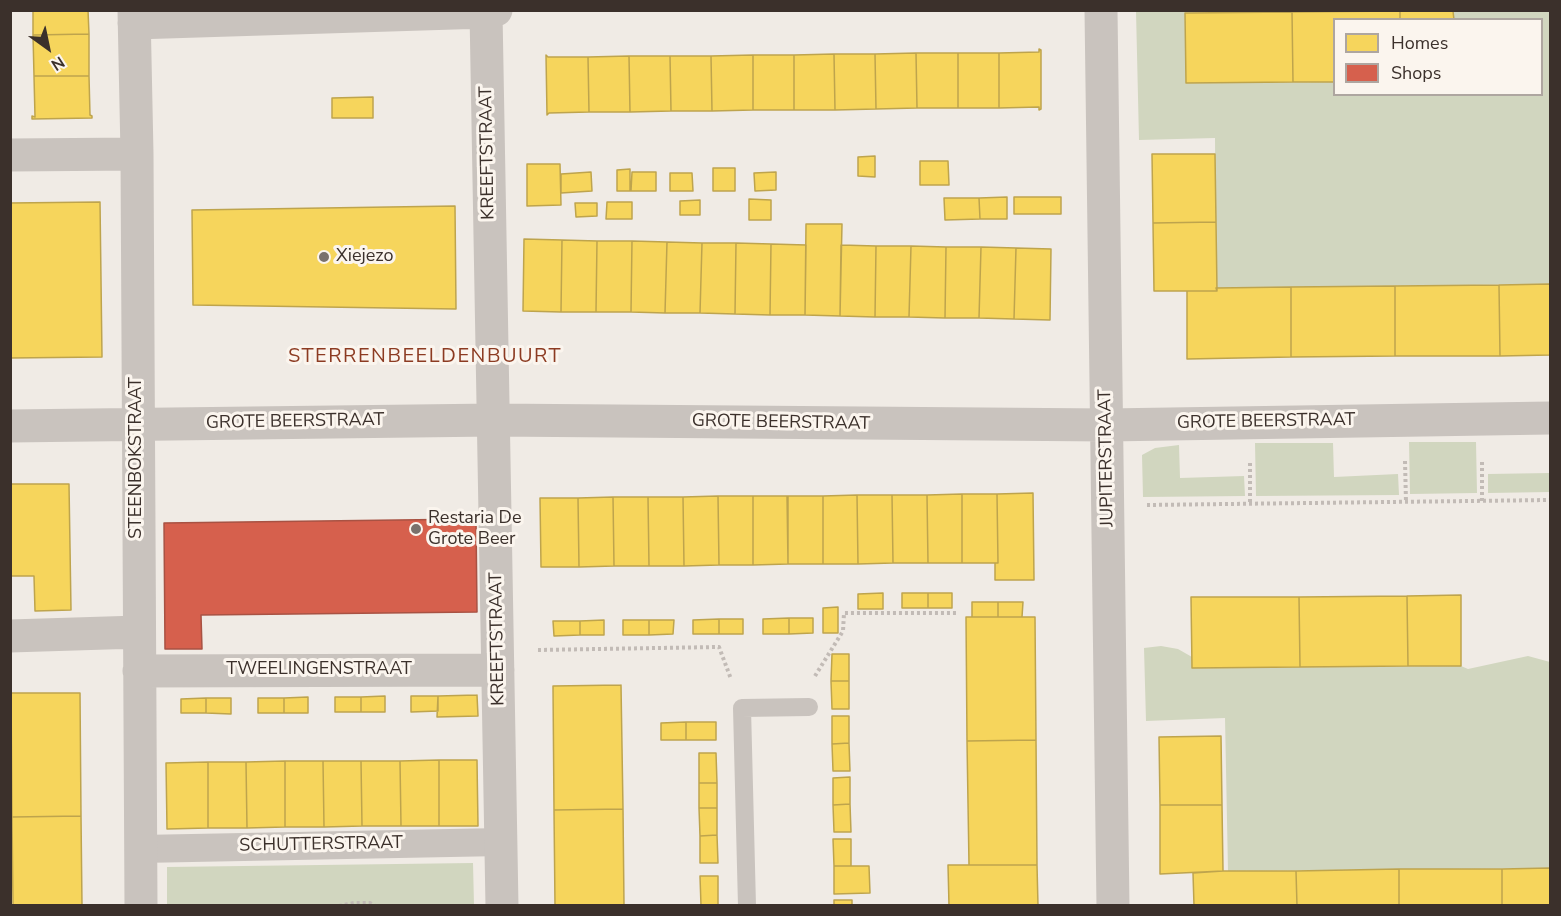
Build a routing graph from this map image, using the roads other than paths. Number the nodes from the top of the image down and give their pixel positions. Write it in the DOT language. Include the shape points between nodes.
graph roads {
  1 [pos="1101,10"];
  2 [pos="491,11"];
  3 [pos="220,15"];
  4 [pos="134,17"];
  5 [pos="137,154"];
  6 [pos="10,155"];
  7 [pos="1551,418"];
  8 [pos="494,420"];
  9 [pos="137,423"];
  10 [pos="1107,425"];
  11 [pos="10,426"];
  12 [pos="139,632"];
  13 [pos="10,636"];
  14 [pos="498,660"];
  15 [pos="139,671"];
  16 [pos="802,707"];
  17 [pos="502,842"];
  18 [pos="140,849"];
  19 [pos="141,906"];
  20 [pos="502,906"];
  21 [pos="747,906"];
  22 [pos="1113,906"];
  1 -- 10 [label="street, JUPITERSTRAAT"];
  2 -- 3 [label="street"];
  2 -- 8 [label="street, KREEFTSTRAAT"];
  3 -- 4 [label="street"];
  4 -- 5 [label="street, STEENBOKSTRAAT"];
  5 -- 6 [label="street"];
  5 -- 9 [label="street, STEENBOKSTRAAT"];
  7 -- 10 [label="street, GROTE BEERSTRAAT"];
  8 -- 9 [label="street, GROTE BEERSTRAAT"];
  8 -- 10 [label="street, GROTE BEERSTRAAT"];
  8 -- 14 [label="street, KREEFTSTRAAT"];
  9 -- 11 [label="street, GROTE BEERSTRAAT"];
  9 -- 12 [label="street, STEENBOKSTRAAT"];
  10 -- 22 [label="street, JUPITERSTRAAT"];
  12 -- 13 [label="street"];
  12 -- 15 [label="street, STEENBOKSTRAAT"];
  14 -- 15 [label="street, TWEELINGENSTRAAT"];
  14 -- 17 [label="street, KREEFTSTRAAT"];
  15 -- 18 [label="street, STEENBOKSTRAAT"];
  16 -- 21 [label="lane" via="742,708"];
  17 -- 18 [label="street, SCHUTTERSTRAAT"];
  17 -- 20 [label="street, KREEFTSTRAAT"];
  18 -- 19 [label="street, STEENBOKSTRAAT"];
}
